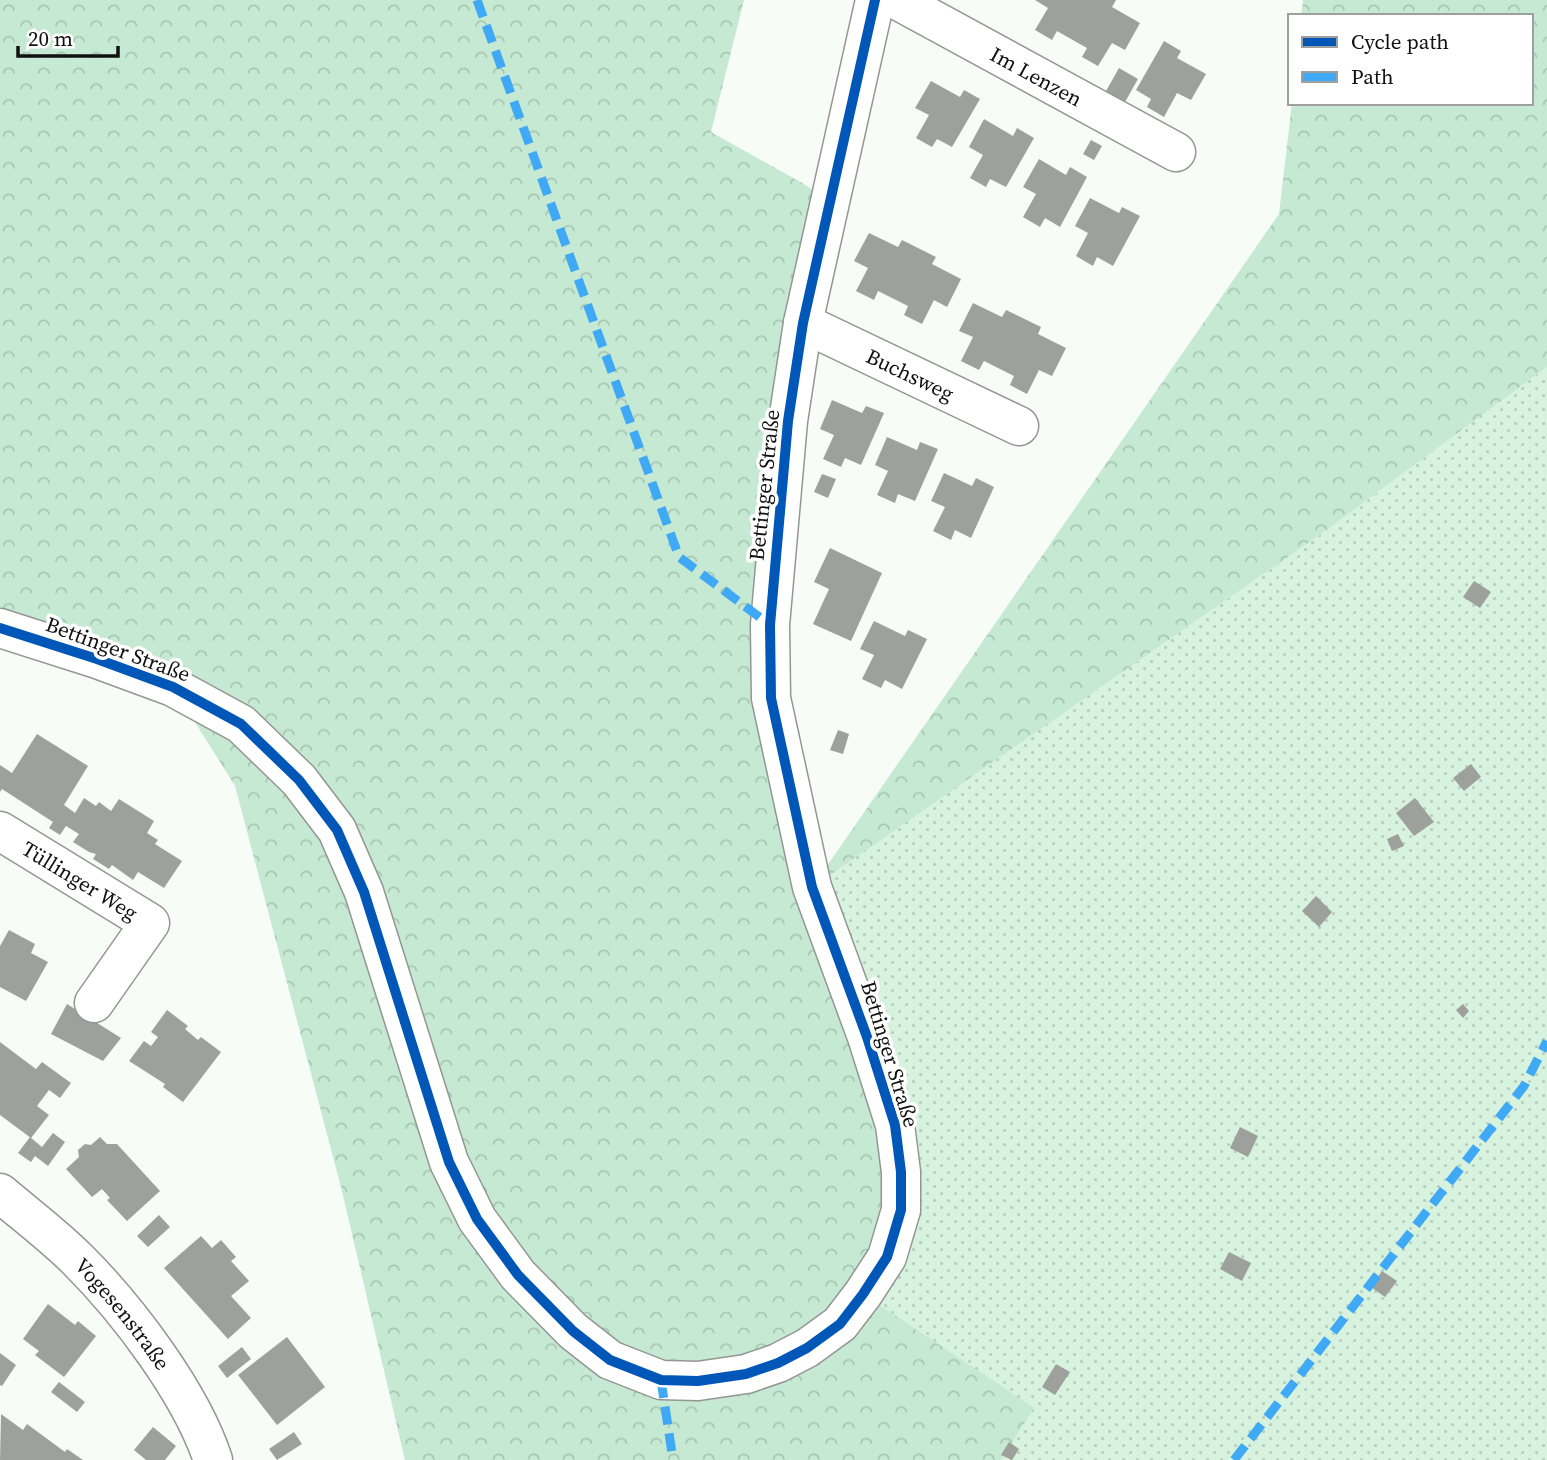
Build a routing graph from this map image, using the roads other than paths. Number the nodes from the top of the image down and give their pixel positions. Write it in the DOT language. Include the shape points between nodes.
graph roads {
  1 [pos="875,0"];
  2 [pos="897,0"];
  3 [pos="1176,152"];
  4 [pos="803,323"];
  5 [pos="1019,426"];
  6 [pos="0,628"];
  7 [pos="0,831"];
  8 [pos="94,1003"];
  9 [pos="0,1193"];
  10 [pos="213,1460"];
  1 -- 4 [label="street, Bettinger Straße"];
  2 -- 3 [label="street, Im Lenzen"];
  4 -- 5 [label="street, Buchsweg"];
  4 -- 6 [label="street, Bettinger Straße" via="788,421 770,625 771,698 812,887 895,1125 901,1210 887,1257 840,1324 778,1363 746,1374 698,1381 661,1380 610,1360 573,1331 518,1275 477,1219 449,1162 364,892 337,830 299,780 241,724 173,687"];
  7 -- 8 [label="street, Tüllinger Weg" via="150,923"];
  9 -- 10 [label="street, Vogesenstraße" via="78,1259 137,1326 205,1436"];
}
